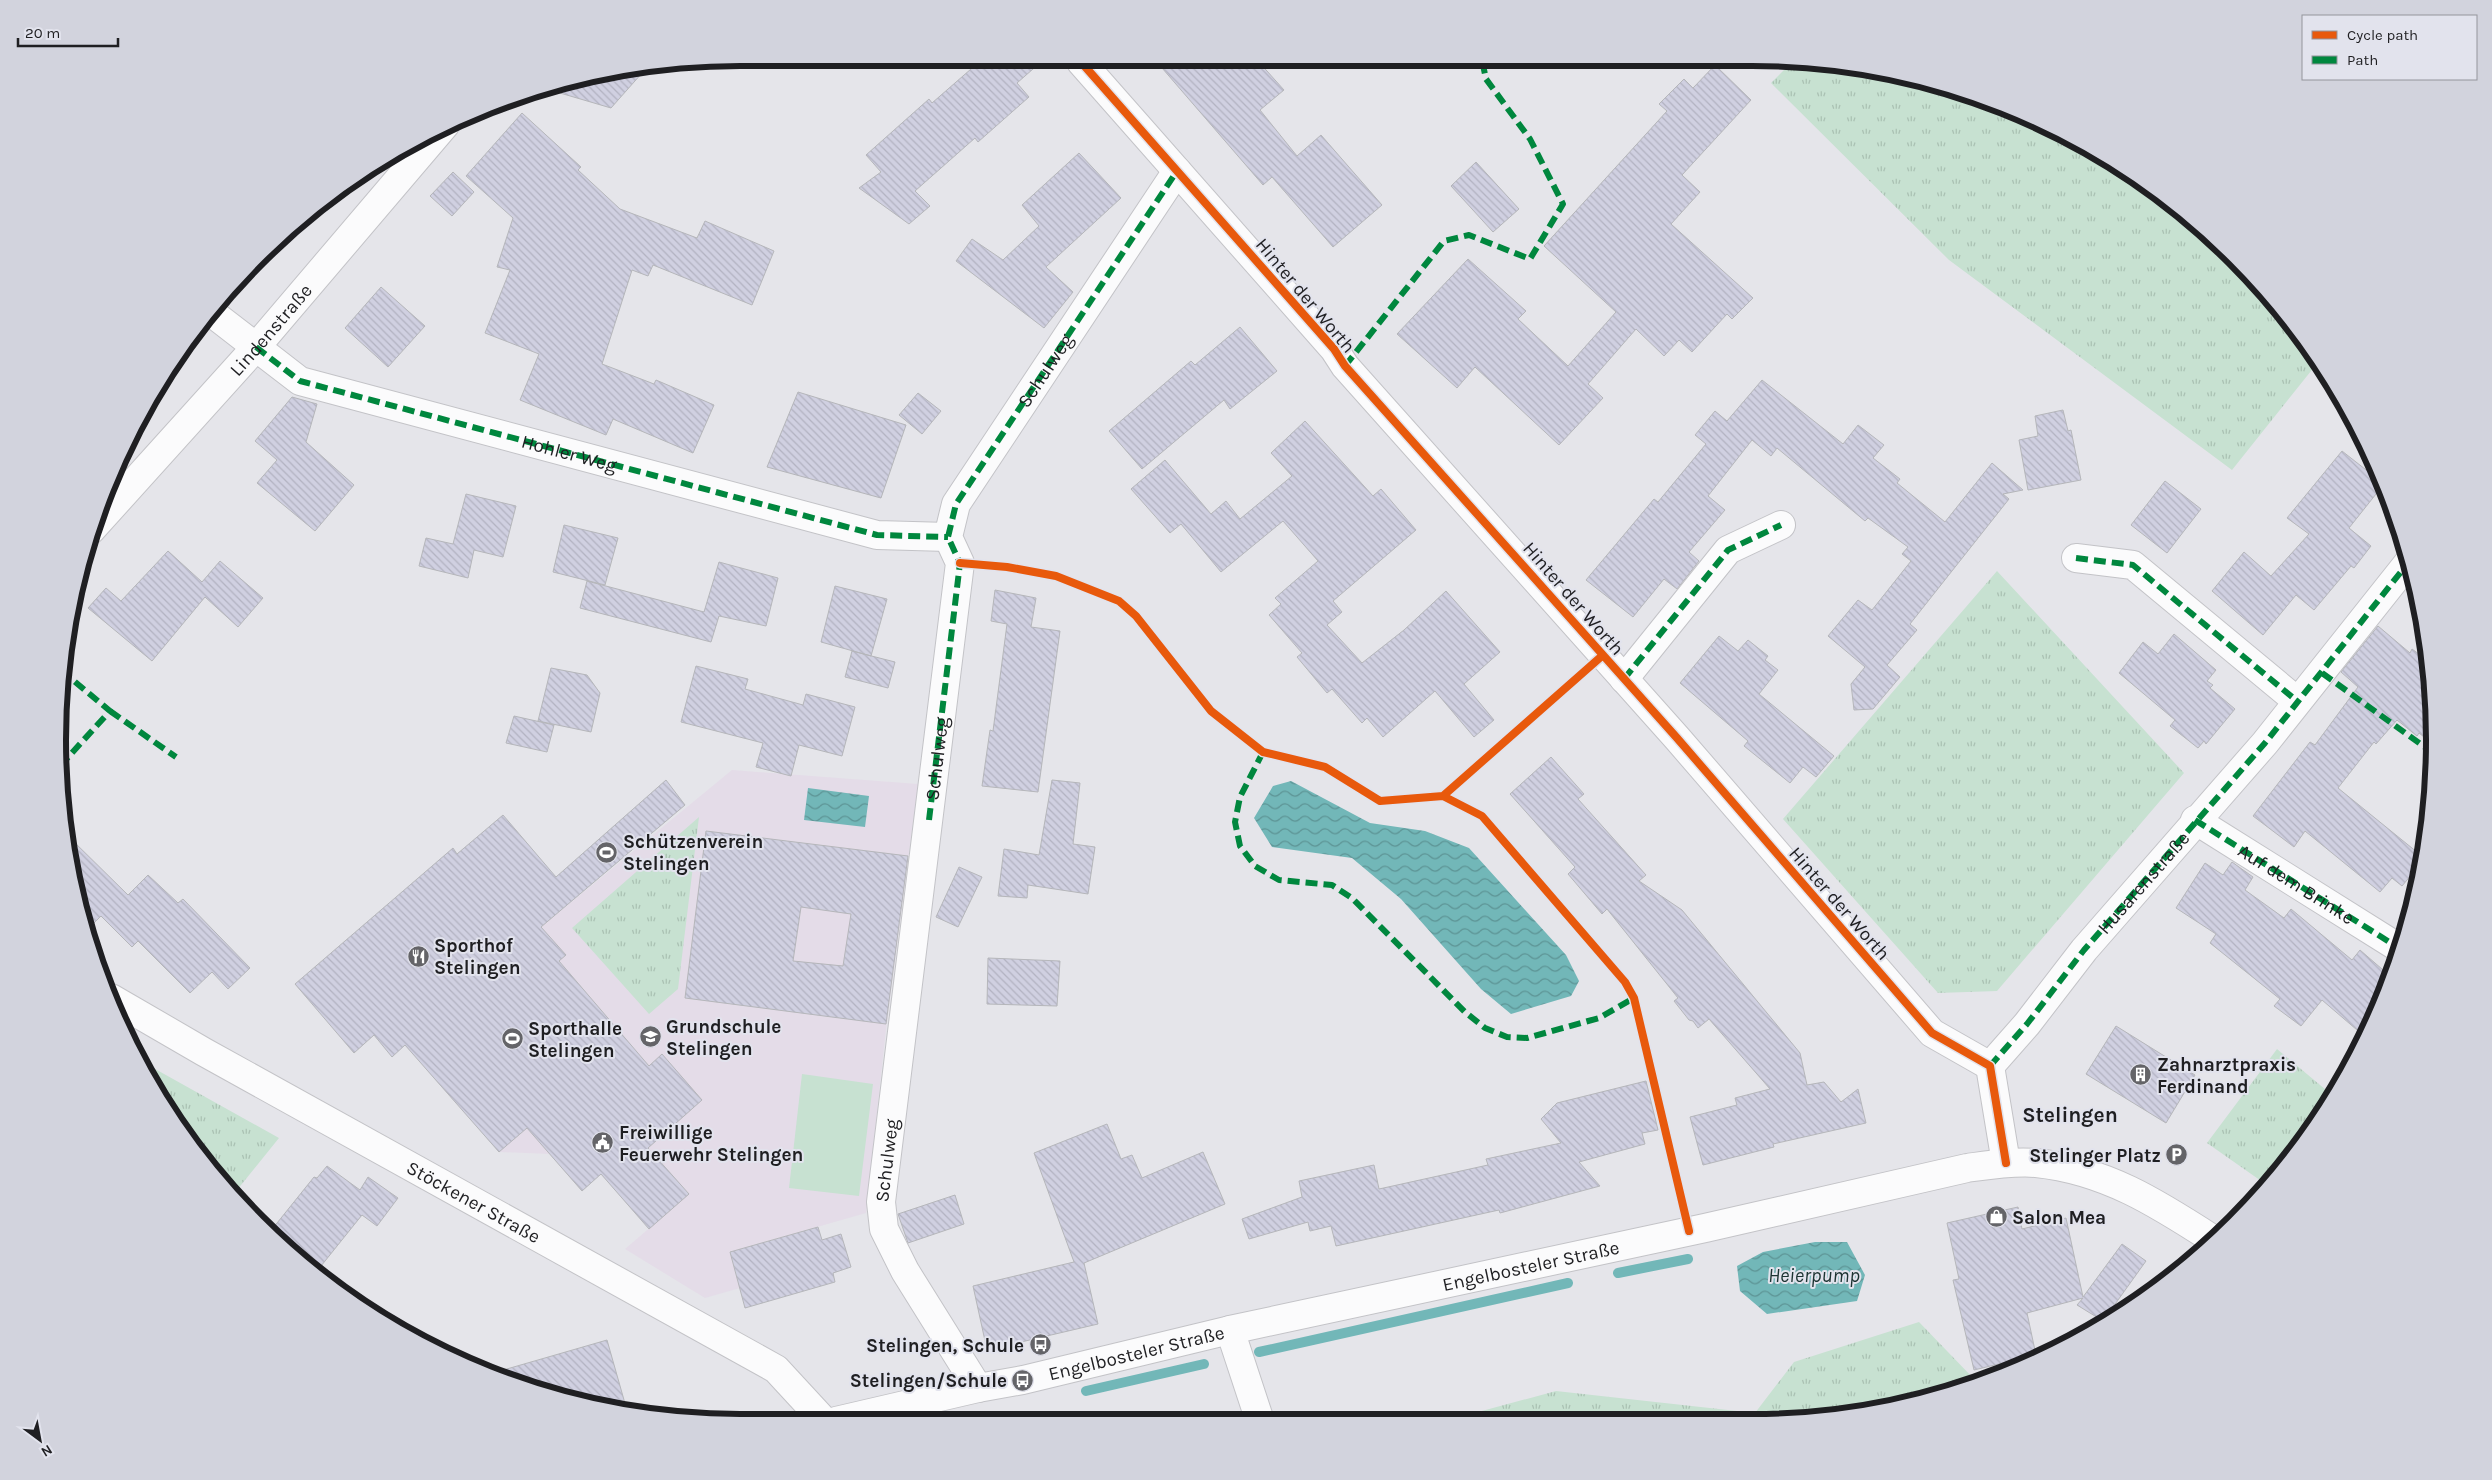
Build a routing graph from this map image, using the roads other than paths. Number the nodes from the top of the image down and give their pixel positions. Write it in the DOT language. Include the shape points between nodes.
graph roads {
  1 [pos="1085,66"];
  2 [pos="430,142"];
  3 [pos="1178,171"];
  4 [pos="216,316"];
  5 [pos="256,346"];
  6 [pos="106,514"];
  7 [pos="1781,525"];
  8 [pos="948,537"];
  9 [pos="2076,558"];
  10 [pos="2404,569"];
  11 [pos="1624,679"];
  12 [pos="2297,701"];
  13 [pos="2195,820"];
  14 [pos="2394,945"];
  15 [pos="120,1004"];
  16 [pos="1990,1066"];
  17 [pos="2006,1163"];
  18 [pos="2207,1236"];
  19 [pos="1230,1330"];
  20 [pos="978,1388"];
  21 [pos="818,1414"];
  22 [pos="866,1414"];
  23 [pos="1258,1414"];
  1 -- 3 [label="street, Hinter der Worth"];
  2 -- 5 [label="street, Lindenstraße"];
  3 -- 8 [label="street, Schulweg" via="956,504"];
  3 -- 11 [label="street, Hinter der Worth" via="1352,373"];
  4 -- 5 [label="street, Hohler Weg"];
  5 -- 6 [label="street, Lindenstraße"];
  5 -- 8 [label="street, Hohler Weg" via="300,381 877,535"];
  7 -- 11 [label="street, Hinter der Worth" via="1728,550"];
  8 -- 20 [label="street, Schulweg" via="960,563 881,1202 884,1228 905,1271"];
  9 -- 12 [label="street" via="2133,565"];
  10 -- 12 [label="street, Husarenstraße"];
  11 -- 16 [label="street, Hinter der Worth" via="1932,1033"];
  12 -- 13 [label="street, Husarenstraße"];
  13 -- 14 [label="street, Auf dem Brinke"];
  13 -- 16 [label="street, Husarenstraße"];
  15 -- 21 [label="street, Stöckener Straße" via="776,1369"];
  16 -- 17 [label="street"];
  17 -- 18 [label="street, Engelbosteler Straße" via="2034,1163 2095,1175 2125,1187"];
  17 -- 19 [label="street, Engelbosteler Straße" via="1967,1168"];
  19 -- 20 [label="street, Engelbosteler Straße"];
  19 -- 23 [label="street"];
  20 -- 22 [label="street, Engelbosteler Straße"];
}
